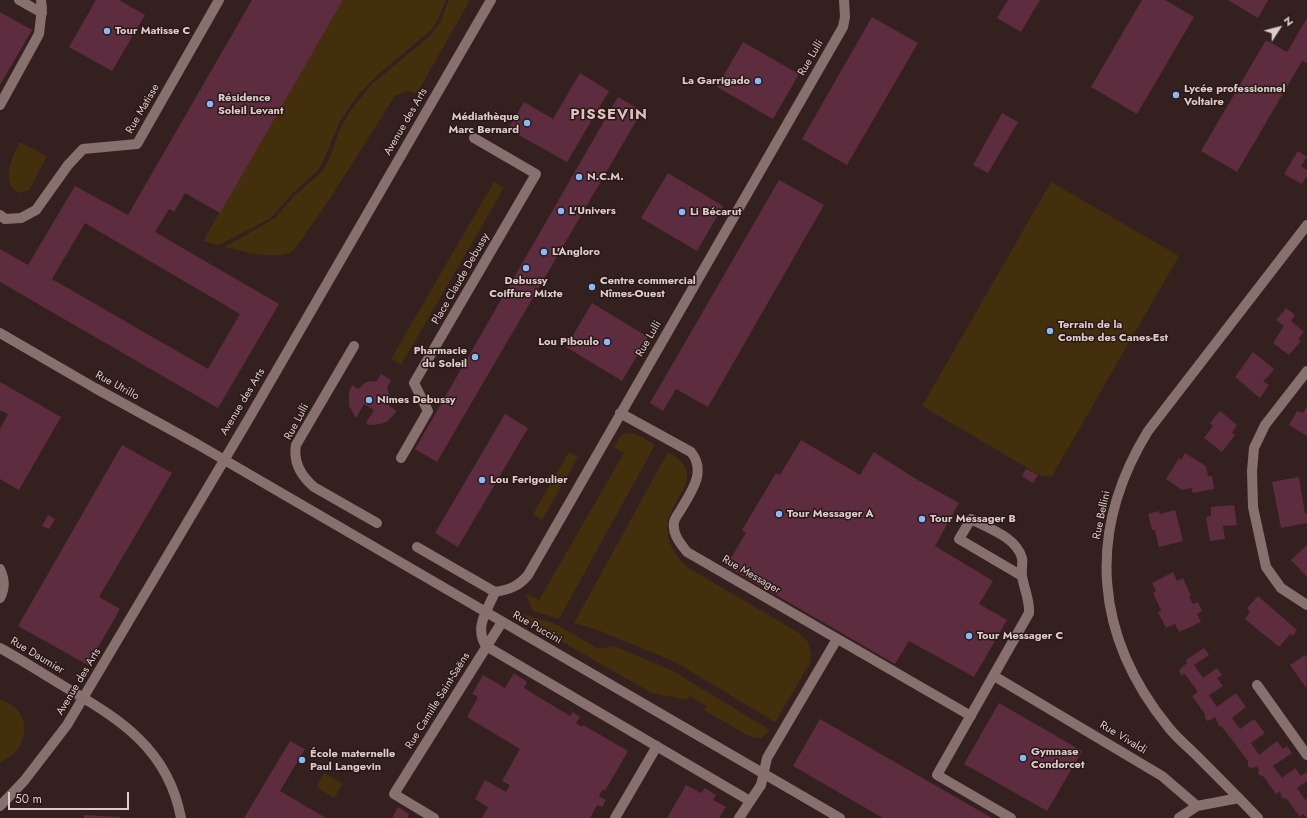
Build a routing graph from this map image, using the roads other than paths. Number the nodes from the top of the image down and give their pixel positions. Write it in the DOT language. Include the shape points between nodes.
graph roads {
  1 [pos="19,0"];
  2 [pos="41,0"];
  3 [pos="219,0"];
  4 [pos="491,0"];
  5 [pos="844,0"];
  6 [pos="42,13"];
  7 [pos="0,105"];
  8 [pos="474,138"];
  9 [pos="0,215"];
  10 [pos="1307,226"];
  11 [pos="0,333"];
  12 [pos="354,346"];
  13 [pos="1307,370"];
  14 [pos="620,413"];
  15 [pos="401,458"];
  16 [pos="223,459"];
  17 [pos="377,523"];
  18 [pos="417,547"];
  19 [pos="0,569"];
  20 [pos="1022,576"];
  21 [pos="495,592"];
  22 [pos="0,598"];
  23 [pos="1307,605"];
  24 [pos="502,622"];
  25 [pos="836,638"];
  26 [pos="486,646"];
  27 [pos="0,648"];
  28 [pos="994,676"];
  29 [pos="1257,685"];
  30 [pos="83,698"];
  31 [pos="971,716"];
  32 [pos="657,746"];
  33 [pos="1307,755"];
  34 [pos="763,774"];
  35 [pos="1239,798"];
  36 [pos="750,801"];
  37 [pos="0,806"];
  38 [pos="1197,806"];
  39 [pos="181,818"];
  40 [pos="434,818"];
  41 [pos="616,818"];
  42 [pos="741,818"];
  43 [pos="840,818"];
  44 [pos="1011,818"];
  45 [pos="1179,818"];
  46 [pos="1258,818"];
  1 -- 6 [label="street"];
  2 -- 6 [label="street"];
  3 -- 9 [label="street, Rue Matisse" via="137,144 83,149 68,164 36,210 21,218 5,219"];
  4 -- 16 [label="street, Avenue des Arts"];
  5 -- 14 [label="street, Rue Lulli" via="843,27"];
  6 -- 7 [label="street" via="39,34"];
  8 -- 15 [label="street, Place Claude Debussy" via="536,174 414,383 428,411"];
  10 -- 35 [label="street, Rue Bellini" via="1148,431 1132,457 1120,486 1107,549 1107,583 1117,638 1134,677 1170,729"];
  11 -- 16 [label="street, Rue Utrillo"];
  12 -- 17 [label="street, Rue Lulli" via="296,445 295,452 300,471 314,487"];
  13 -- 23 [label="street" via="1265,425 1254,448 1252,471 1253,507 1266,567 1282,588"];
  14 -- 21 [label="street, Rue Lulli" via="528,575 517,586"];
  14 -- 25 [label="street, Rue Messager" via="691,452 697,460 697,481 674,521 678,542 687,552"];
  16 -- 24 [label="street, Rue Puccini"];
  16 -- 30 [label="street, Avenue des Arts"];
  18 -- 21 [label="street"];
  19 -- 22 [label="street" via="4,582 4,591"];
  20 -- 20 [label="street" via="959,539 971,518 1016,546 1022,558"];
  20 -- 28 [label="street" via="1029,613"];
  21 -- 26 [label="street" via="481,623 481,638"];
  24 -- 26 [label="street, Rue Camille Saint-Saëns"];
  24 -- 34 [label="street, Rue Puccini"];
  25 -- 31 [label="street, Rue Messager"];
  25 -- 34 [label="street" via="767,758"];
  26 -- 32 [label="street"];
  26 -- 40 [label="street, Rue Camille Saint-Saëns" via="394,794"];
  27 -- 30 [label="street, Rue Daumier"];
  28 -- 31 [label="street"];
  28 -- 38 [label="street, Rue Vivaldi" via="1162,776"];
  29 -- 33 [label="street"];
  30 -- 37 [label="street, Avenue des Arts" via="67,725 24,781"];
  30 -- 39 [label="street, Rue Daumier" via="116,718 135,734 156,758 169,779 179,804"];
  31 -- 44 [label="street" via="937,774"];
  32 -- 36 [label="street"];
  32 -- 41 [label="street"];
  34 -- 36 [label="street" via="761,785"];
  34 -- 43 [label="street, Rue Puccini"];
  35 -- 38 [label="street"];
  35 -- 46 [label="street, Rue Bellini"];
  36 -- 42 [label="street"];
  38 -- 45 [label="street"];
}
